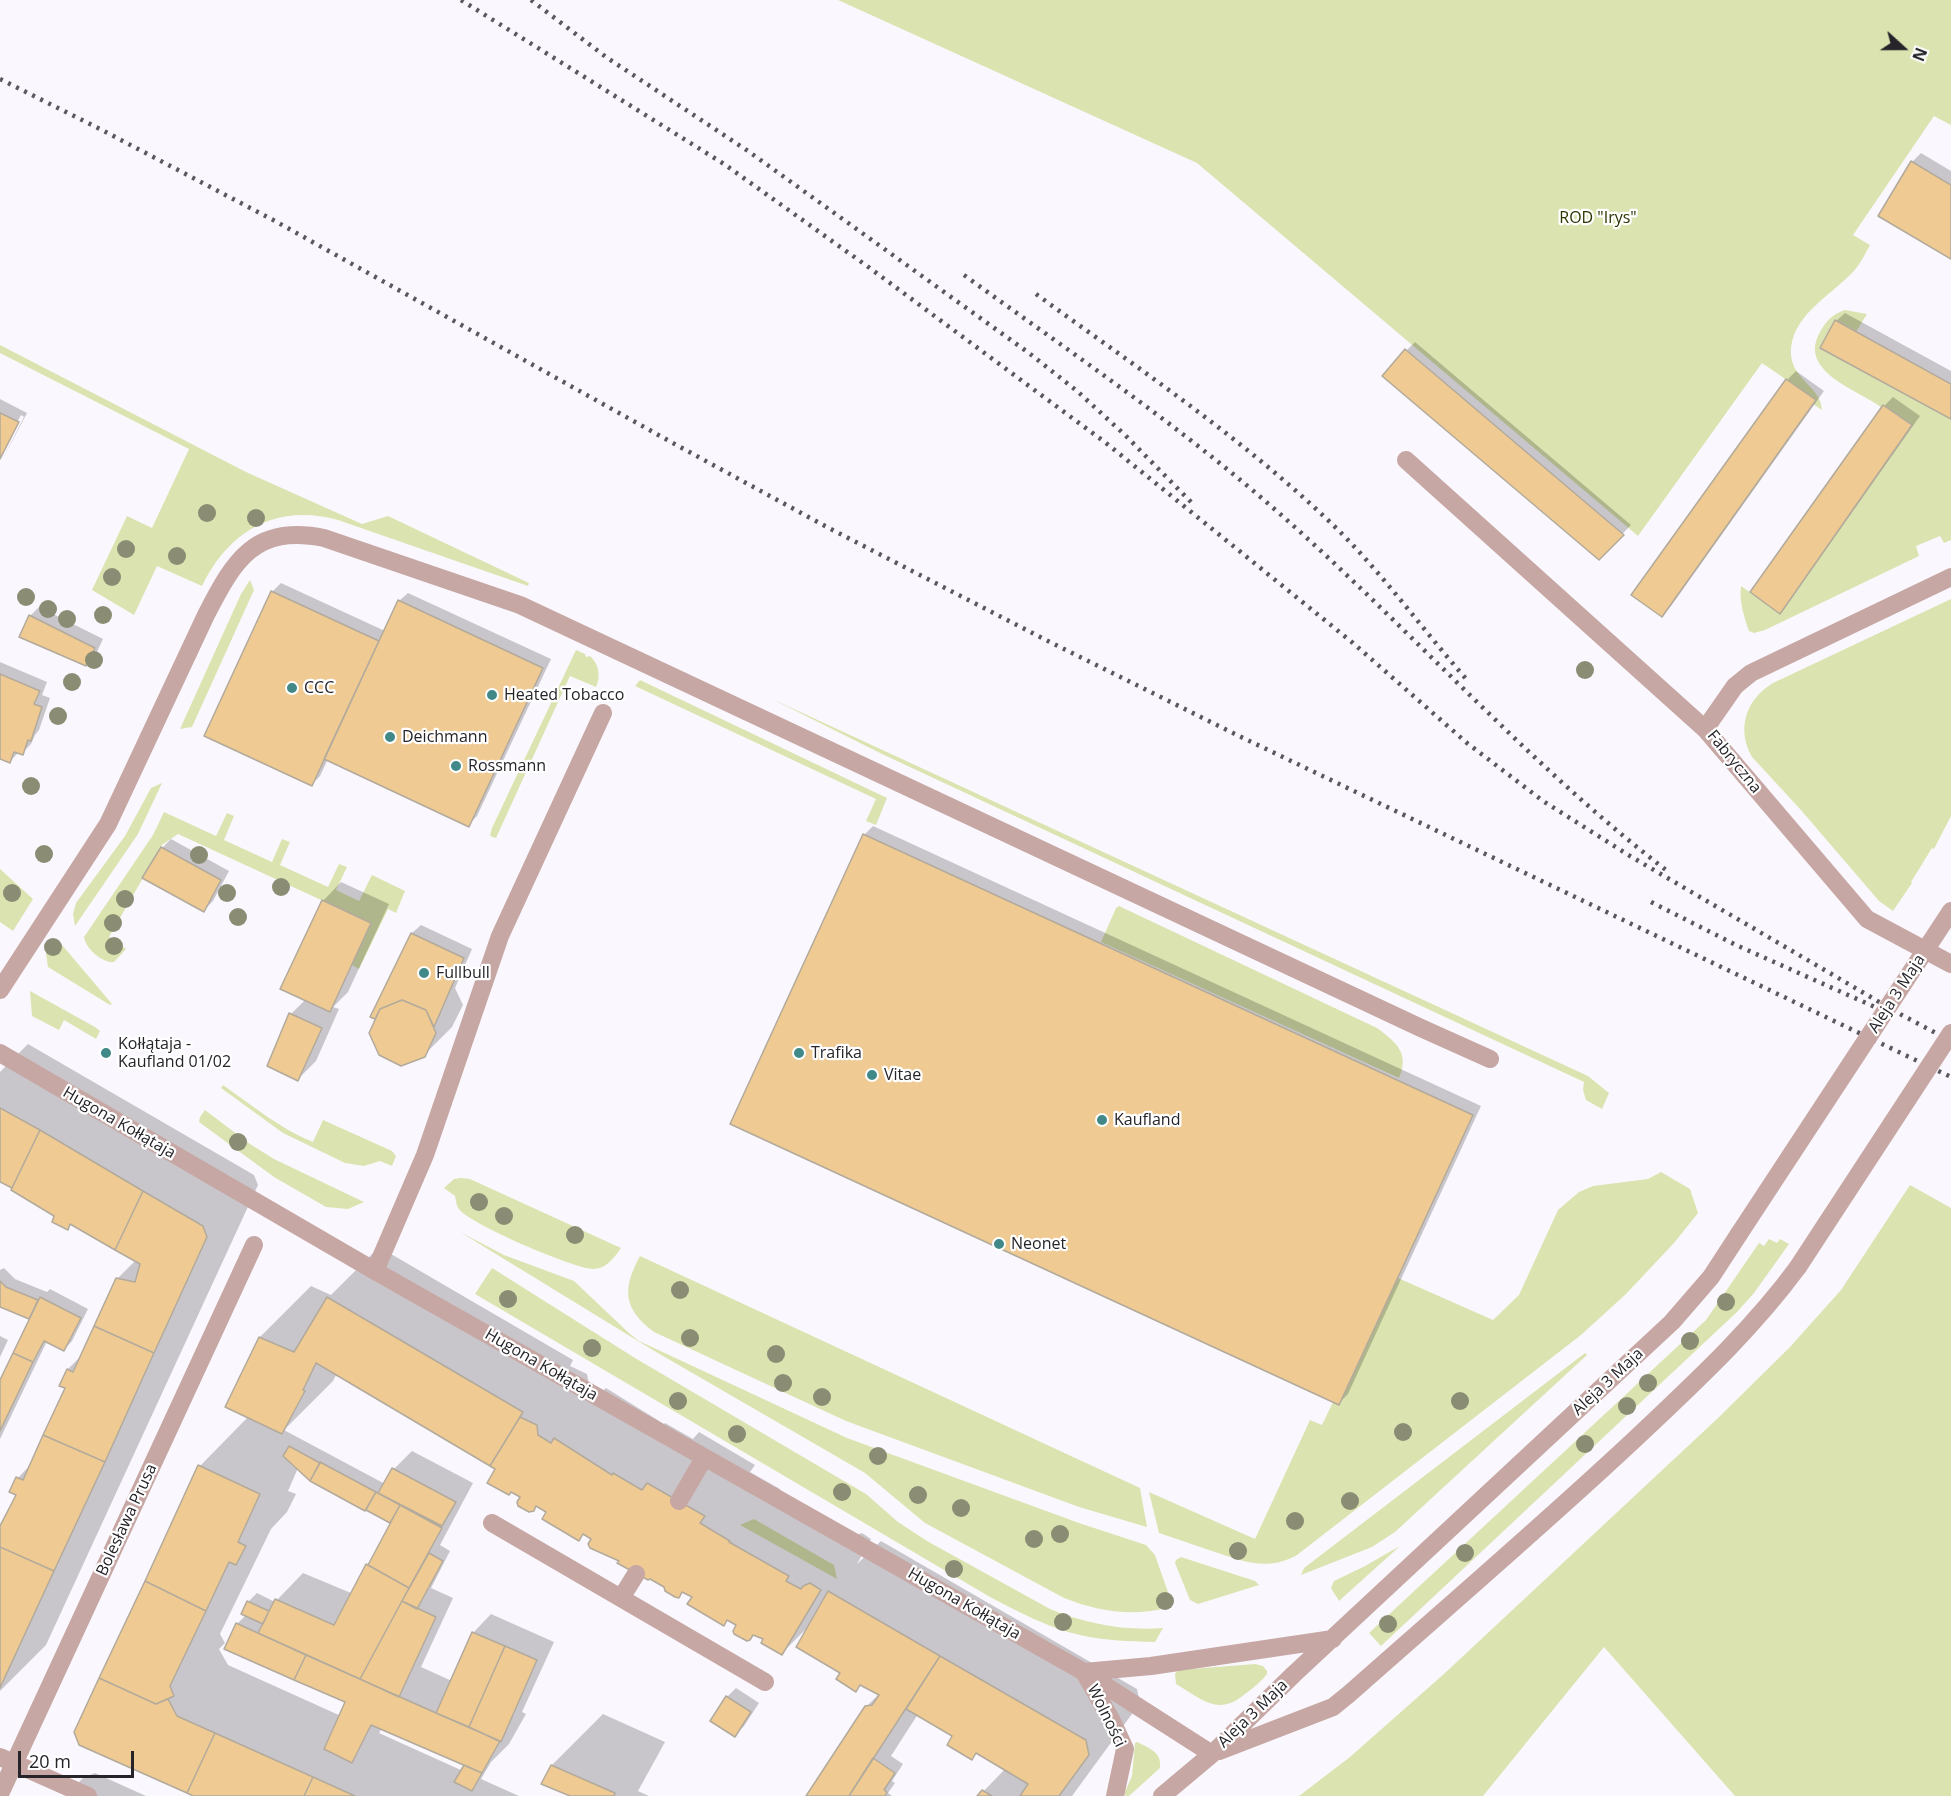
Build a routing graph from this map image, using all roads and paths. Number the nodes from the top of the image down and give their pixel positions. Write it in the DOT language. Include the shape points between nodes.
graph roads {
  1 [pos="1406,460"];
  2 [pos="1951,577"];
  3 [pos="603,713"];
  4 [pos="1705,729"];
  5 [pos="1951,910"];
  6 [pos="1951,964"];
  7 [pos="0,990"];
  8 [pos="1951,1033"];
  9 [pos="0,1053"];
  10 [pos="1490,1059"];
  11 [pos="254,1245"];
  12 [pos="375,1271"];
  13 [pos="704,1458"];
  14 [pos="679,1501"];
  15 [pos="492,1523"];
  16 [pos="636,1574"];
  17 [pos="621,1598"];
  18 [pos="1333,1639"];
  19 [pos="1084,1672"];
  20 [pos="765,1682"];
  21 [pos="1212,1754"];
  22 [pos="7,1760"];
  23 [pos="0,1794"];
  24 [pos="88,1796"];
  25 [pos="1116,1796"];
  26 [pos="1162,1796"];
  1 -- 4 [label="street"];
  2 -- 4 [label="street, Fabryczna" via="1751,672 1735,686"];
  3 -- 12 [label="street" via="500,936 425,1155"];
  4 -- 6 [label="street, Fabryczna" via="1867,919"];
  5 -- 18 [label="street, Aleja 3 Maja, bridge" via="1711,1277 1672,1322"];
  7 -- 10 [label="street" via="108,824 220,587 251,549 285,534 304,534 520,605"];
  8 -- 21 [label="street, Aleja 3 Maja, bridge" via="1798,1267 1717,1362 1598,1473 1333,1707"];
  9 -- 12 [label="street, Hugona Kołłątaja"];
  11 -- 22 [label="street, Bolesława Prusa"];
  12 -- 13 [label="street, Hugona Kołłątaja"];
  13 -- 14 [label="street"];
  13 -- 19 [label="street, Hugona Kołłątaja"];
  15 -- 17 [label="street"];
  16 -- 17 [label="street"];
  17 -- 20 [label="street"];
  18 -- 19 [label="street"];
  18 -- 21 [label="street, Aleja 3 Maja"];
  19 -- 21 [label="street, Hugona Kołłątaja"];
  19 -- 25 [label="street, Wolności" via="1125,1749"];
  21 -- 26 [label="street"];
  22 -- 23 [label="street, Bolesława Prusa"];
  22 -- 24 [label="street"];
}
